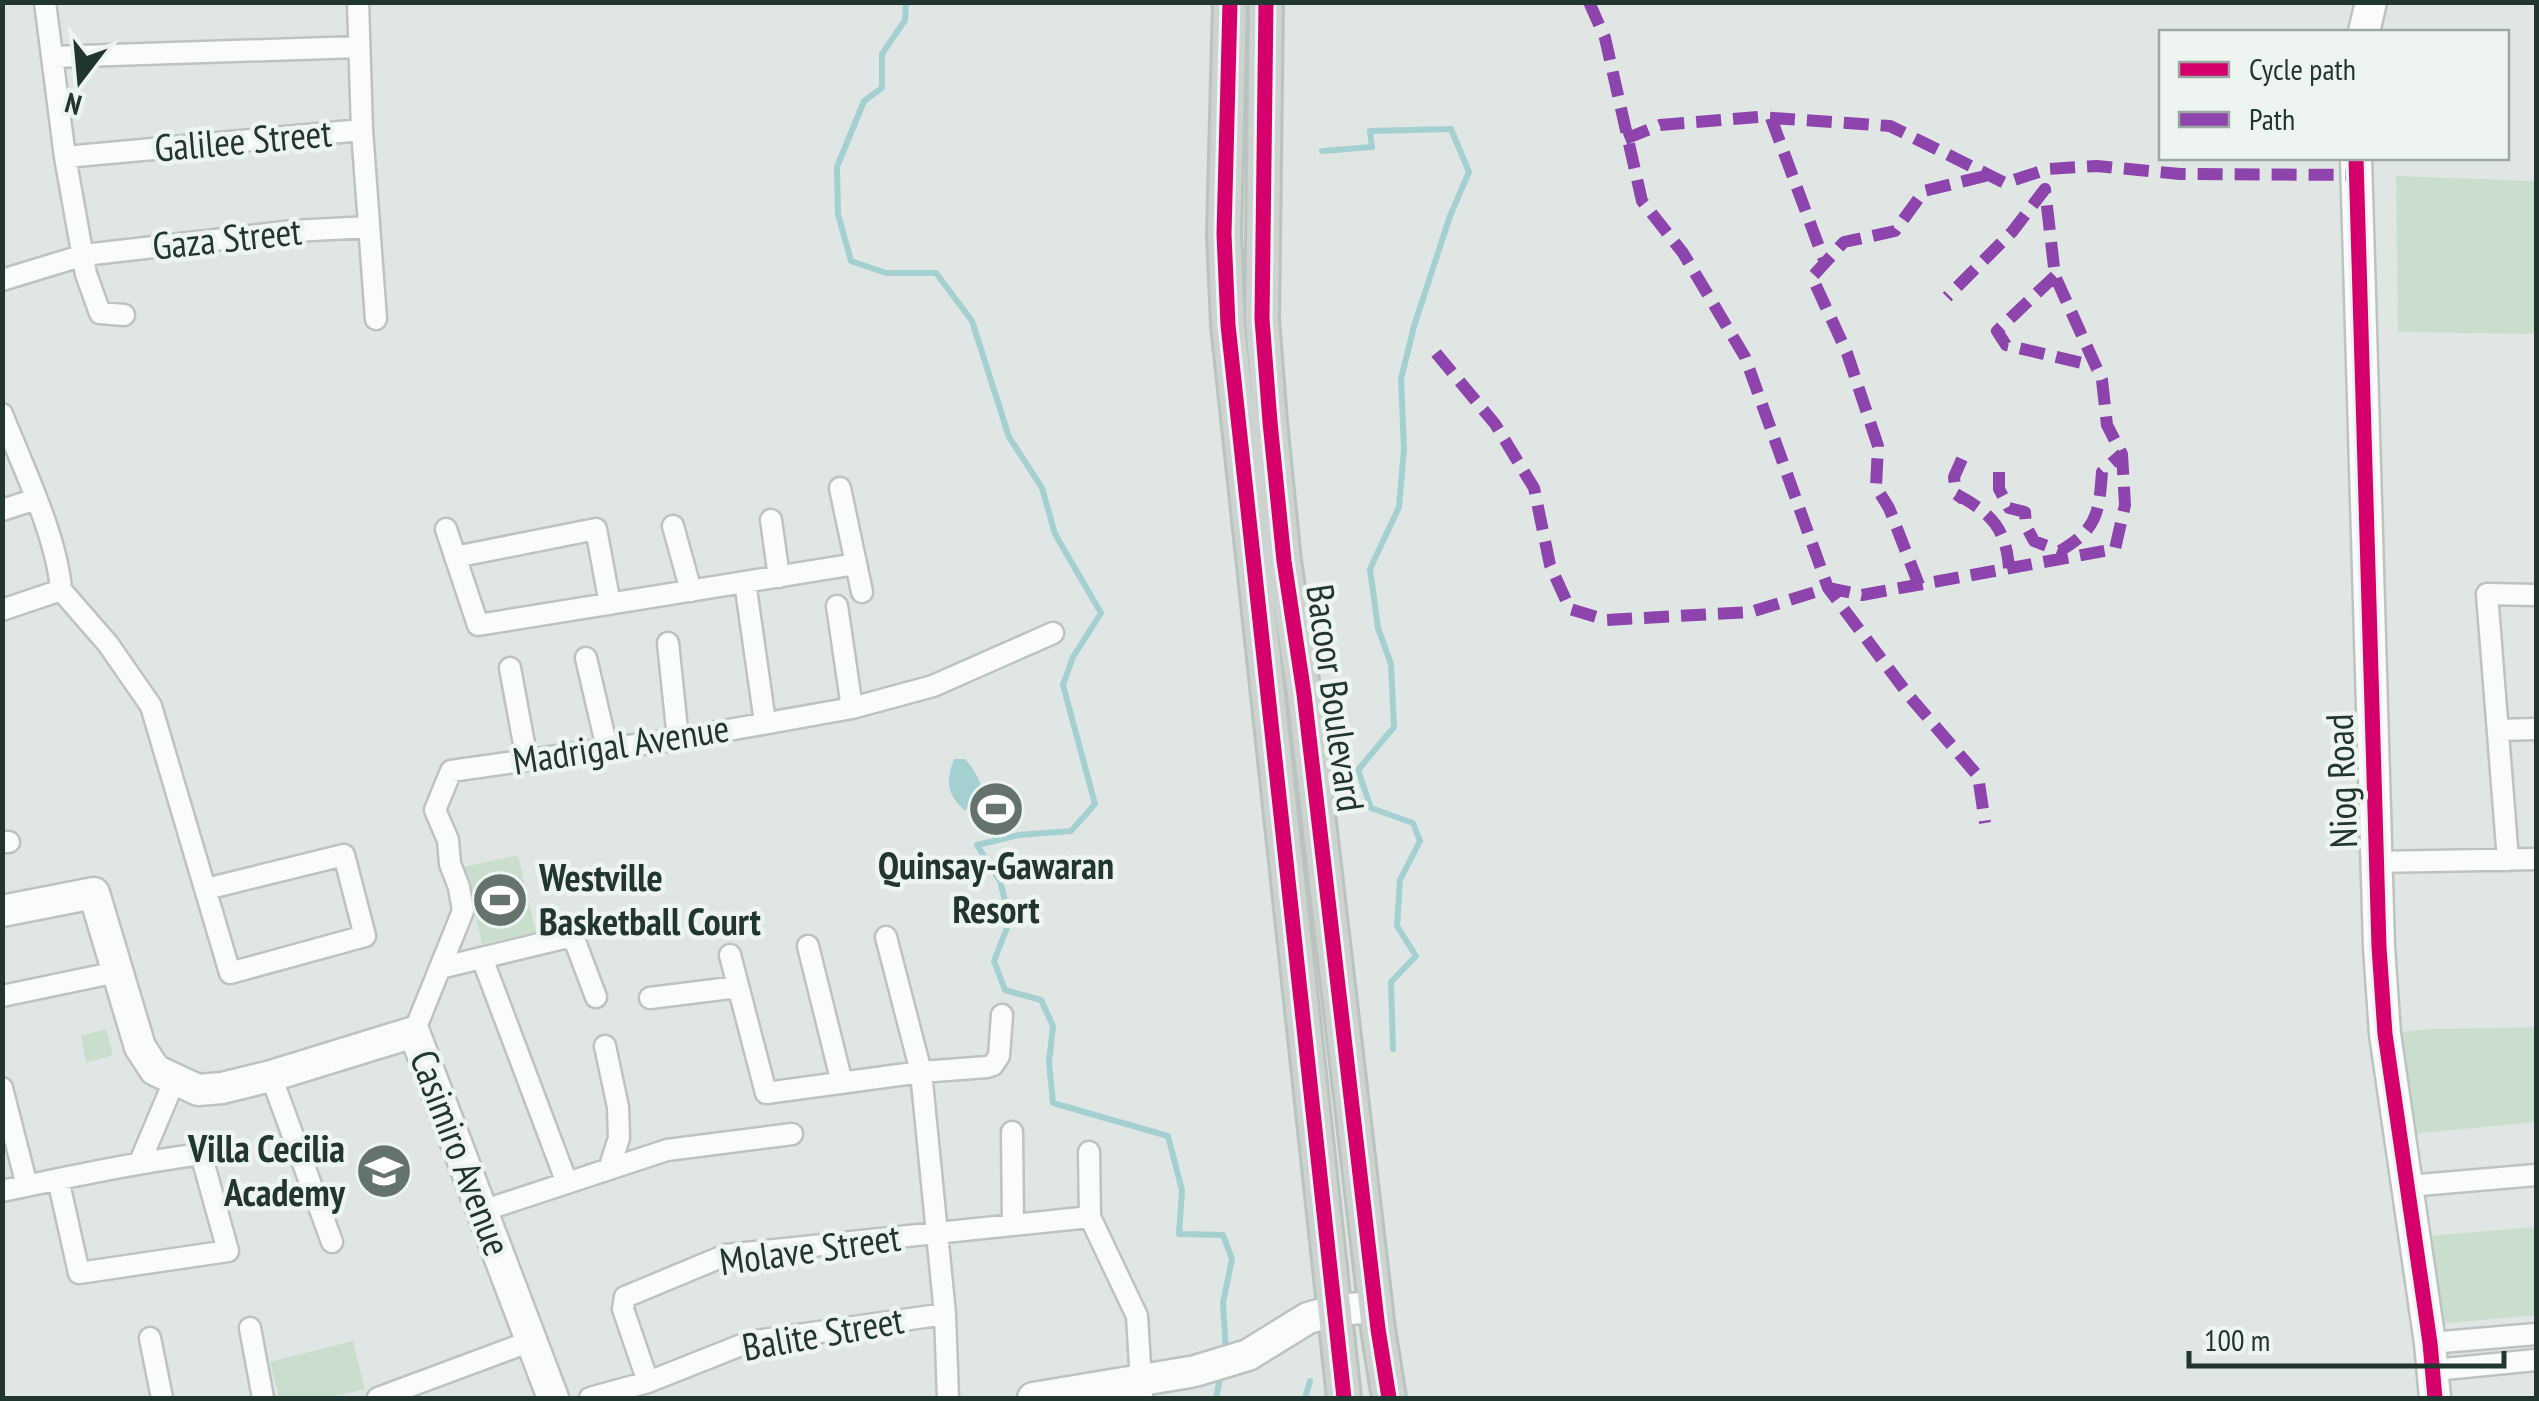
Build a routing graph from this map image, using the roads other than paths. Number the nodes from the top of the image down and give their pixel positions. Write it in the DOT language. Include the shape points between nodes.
graph roads {
  1 [pos="45,2"];
  2 [pos="358,2"];
  3 [pos="1230,2"];
  4 [pos="1266,2"];
  5 [pos="2371,2"];
  6 [pos="2364,30"];
  7 [pos="359,47"];
  8 [pos="52,57"];
  9 [pos="362,130"];
  10 [pos="65,157"];
  11 [pos="2356,160"];
  12 [pos="369,227"];
  13 [pos="84,256"];
  14 [pos="2,280"];
  15 [pos="124,314"];
  16 [pos="376,319"];
  17 [pos="2,414"];
  18 [pos="840,488"];
  19 [pos="36,499"];
  20 [pos="2,510"];
  21 [pos="771,520"];
  22 [pos="673,526"];
  23 [pos="446,528"];
  24 [pos="455,557"];
  25 [pos="856,564"];
  26 [pos="779,577"];
  27 [pos="745,582"];
  28 [pos="61,590"];
  29 [pos="691,591"];
  30 [pos="862,592"];
  31 [pos="2536,594"];
  32 [pos="610,604"];
  33 [pos="836,606"];
  34 [pos="2,610"];
  35 [pos="1053,633"];
  36 [pos="668,643"];
  37 [pos="586,658"];
  38 [pos="510,668"];
  39 [pos="852,708"];
  40 [pos="765,722"];
  41 [pos="2536,729"];
  42 [pos="2498,730"];
  43 [pos="678,739"];
  44 [pos="607,748"];
  45 [pos="527,760"];
  46 [pos="2536,859"];
  47 [pos="2508,860"];
  48 [pos="2377,862"];
  49 [pos="206,889"];
  50 [pos="2,911"];
  51 [pos="886,937"];
  52 [pos="808,946"];
  53 [pos="730,955"];
  54 [pos="482,958"];
  55 [pos="440,968"];
  56 [pos="118,972"];
  57 [pos="738,986"];
  58 [pos="2,996"];
  59 [pos="596,997"];
  60 [pos="650,998"];
  61 [pos="1002,1016"];
  62 [pos="414,1032"];
  63 [pos="605,1046"];
  64 [pos="921,1072"];
  65 [pos="271,1076"];
  66 [pos="175,1079"];
  67 [pos="842,1083"];
  68 [pos="2,1088"];
  69 [pos="1012,1132"];
  70 [pos="792,1134"];
  71 [pos="1089,1152"];
  72 [pos="140,1162"];
  73 [pos="609,1169"];
  74 [pos="2536,1174"];
  75 [pos="58,1179"];
  76 [pos="567,1183"];
  77 [pos="27,1186"];
  78 [pos="2408,1186"];
  79 [pos="2,1191"];
  80 [pos="482,1211"];
  81 [pos="1090,1217"];
  82 [pos="1013,1225"];
  83 [pos="938,1233"];
  84 [pos="332,1242"];
  85 [pos="1376,1307"];
  86 [pos="1336,1310"];
  87 [pos="945,1314"];
  88 [pos="250,1328"];
  89 [pos="2536,1334"];
  90 [pos="150,1338"];
  91 [pos="531,1341"];
  92 [pos="2536,1360"];
  93 [pos="2433,1370"];
  94 [pos="648,1382"];
  95 [pos="1142,1389"];
  96 [pos="162,1398"];
  97 [pos="263,1398"];
  98 [pos="378,1398"];
  99 [pos="553,1398"];
  100 [pos="590,1398"];
  101 [pos="948,1398"];
  102 [pos="1033,1398"];
  103 [pos="1344,1398"];
  104 [pos="1390,1398"];
  1 -- 8 [label="street"];
  2 -- 7 [label="street"];
  3 -- 86 [label="main road, Bacoor Boulevard" via="1228,324"];
  4 -- 85 [label="main road, Bacoor Boulevard" via="1262,319 1270,422"];
  5 -- 6 [label="street"];
  7 -- 8 [label="street"];
  7 -- 9 [label="street"];
  8 -- 10 [label="street"];
  9 -- 10 [label="street, Galilee Street"];
  9 -- 12 [label="street"];
  10 -- 13 [label="street"];
  11 -- 48 [label="street, Niog Road"];
  12 -- 13 [label="street, Gaza Street"];
  12 -- 16 [label="street"];
  13 -- 14 [label="street, Gaza Street"];
  13 -- 15 [label="street" via="98,310"];
  17 -- 19 [label="street"];
  18 -- 25 [label="street"];
  19 -- 20 [label="street"];
  19 -- 28 [label="street"];
  21 -- 26 [label="street"];
  22 -- 29 [label="street"];
  23 -- 24 [label="street"];
  24 -- 32 [label="street" via="478,625"];
  24 -- 32 [label="street" via="596,529"];
  25 -- 26 [label="street"];
  25 -- 30 [label="street"];
  26 -- 27 [label="street"];
  27 -- 29 [label="street"];
  27 -- 40 [label="street"];
  28 -- 34 [label="street"];
  28 -- 49 [label="street" via="151,706"];
  29 -- 32 [label="street"];
  31 -- 42 [label="street" via="2488,594"];
  33 -- 39 [label="street"];
  35 -- 39 [label="street, Madrigal Avenue" via="933,686"];
  36 -- 43 [label="street"];
  37 -- 44 [label="street"];
  38 -- 45 [label="street"];
  39 -- 40 [label="street, Madrigal Avenue"];
  40 -- 43 [label="street, Madrigal Avenue"];
  41 -- 42 [label="street"];
  42 -- 47 [label="street"];
  43 -- 44 [label="street, Madrigal Avenue"];
  44 -- 45 [label="street, Madrigal Avenue"];
  45 -- 55 [label="street, Madrigal Avenue" via="451,771 436,810 462,911"];
  46 -- 47 [label="street"];
  47 -- 48 [label="street"];
  48 -- 78 [label="street, Niog Road" via="2386,1034"];
  49 -- 49 [label="street" via="344,855 365,936 230,973"];
  50 -- 56 [label="street" via="94,893"];
  51 -- 64 [label="street"];
  52 -- 67 [label="street"];
  53 -- 57 [label="street"];
  54 -- 55 [label="street"];
  54 -- 59 [label="street" via="568,937"];
  54 -- 76 [label="street"];
  55 -- 62 [label="street, Madrigal Avenue"];
  56 -- 58 [label="street"];
  56 -- 66 [label="street" via="140,1047 155,1070"];
  57 -- 60 [label="street"];
  57 -- 67 [label="street" via="766,1094"];
  61 -- 64 [label="street" via="993,1066"];
  62 -- 65 [label="street, Casimiro Avenue"];
  62 -- 80 [label="street, Casimiro Avenue"];
  63 -- 73 [label="street" via="618,1107 619,1138"];
  64 -- 67 [label="street"];
  64 -- 83 [label="street"];
  65 -- 66 [label="street, Casimiro Avenue" via="198,1090"];
  65 -- 84 [label="street"];
  66 -- 72 [label="street"];
  68 -- 77 [label="street"];
  69 -- 82 [label="street"];
  70 -- 73 [label="street" via="667,1150"];
  71 -- 81 [label="street"];
  72 -- 75 [label="street"];
  72 -- 75 [label="street" via="200,1154 228,1250 78,1273"];
  73 -- 76 [label="street"];
  74 -- 78 [label="street"];
  75 -- 77 [label="street"];
  76 -- 80 [label="street"];
  77 -- 79 [label="street"];
  78 -- 93 [label="street, Niog Road"];
  80 -- 91 [label="street, Casimiro Avenue"];
  81 -- 82 [label="street, Molave Street"];
  81 -- 95 [label="street" via="1137,1316"];
  82 -- 83 [label="street, Molave Street"];
  83 -- 87 [label="street"];
  83 -- 94 [label="street, Molave Street" via="726,1255 630,1294 623,1309"];
  85 -- 86 [label="street"];
  85 -- 104 [label="main road, Bacoor Boulevard"];
  86 -- 95 [label="street" via="1308,1318 1248,1355"];
  86 -- 103 [label="main road, Bacoor Boulevard"];
  87 -- 94 [label="street, Balite Street" via="749,1342"];
  87 -- 101 [label="street"];
  88 -- 97 [label="street"];
  89 -- 93 [label="street"];
  90 -- 96 [label="street"];
  91 -- 98 [label="street"];
  91 -- 99 [label="street, Casimiro Avenue"];
  92 -- 93 [label="street"];
  94 -- 100 [label="street, Balite Street"];
  95 -- 102 [label="street"];
}
